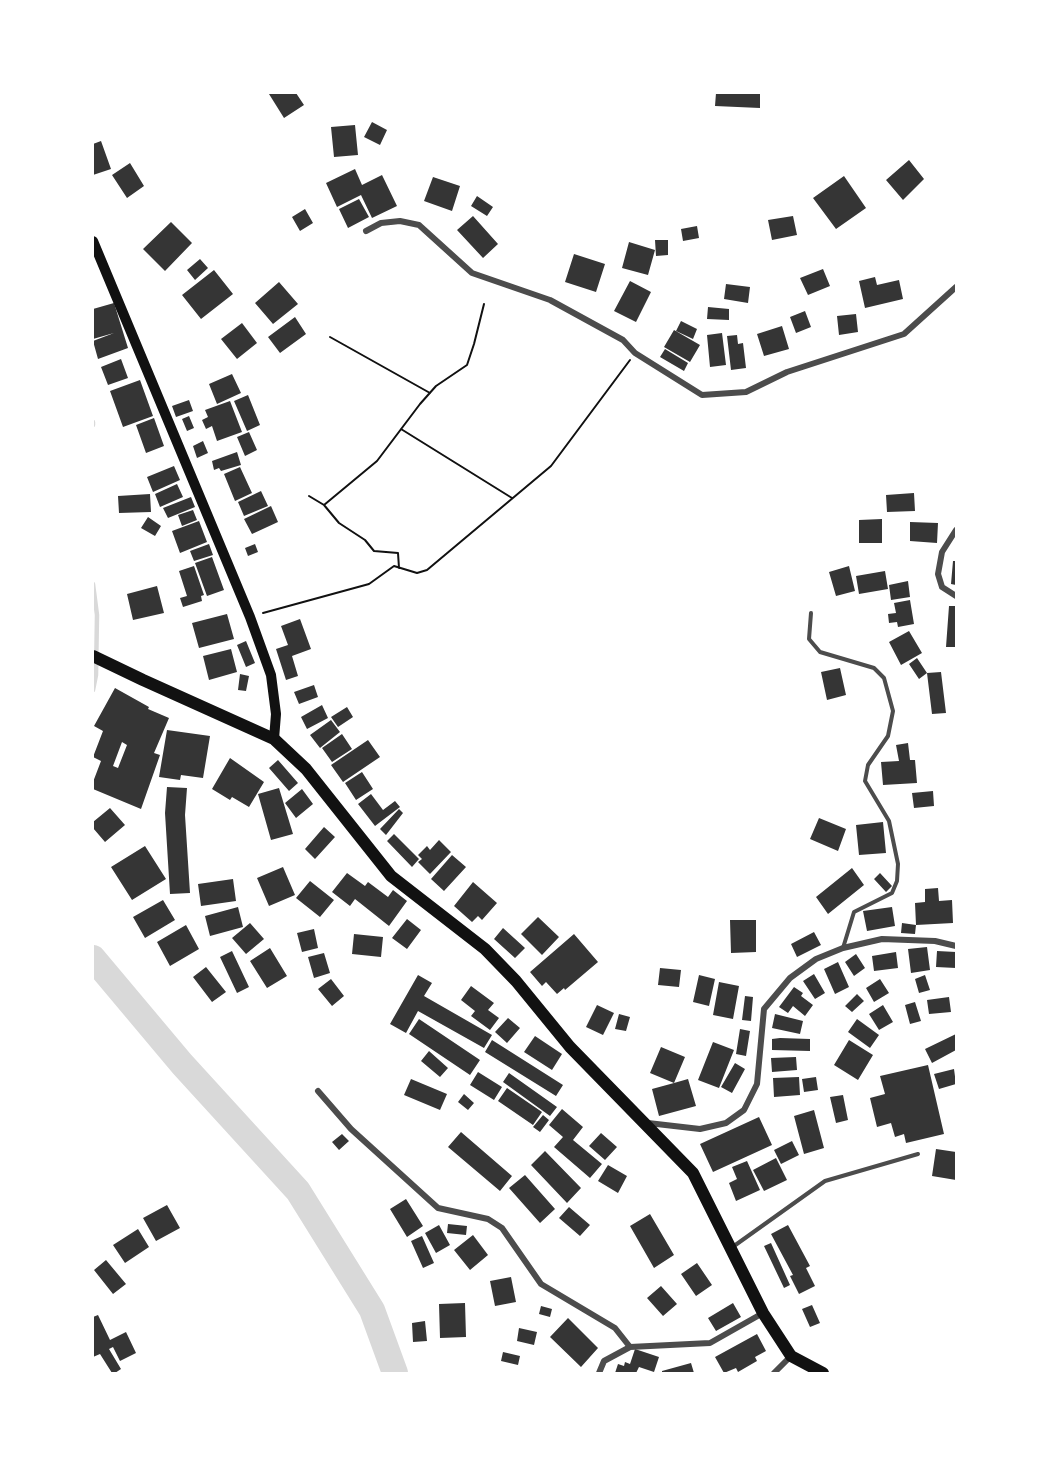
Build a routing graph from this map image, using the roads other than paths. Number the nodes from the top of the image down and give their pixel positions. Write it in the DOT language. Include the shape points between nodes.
graph roads {
  1 [pos="366,231"];
  2 [pos="93,242"];
  3 [pos="956,287"];
  4 [pos="956,530"];
  5 [pos="956,596"];
  6 [pos="811,613"];
  7 [pos="93,656"];
  8 [pos="274,739"];
  9 [pos="956,946"];
  10 [pos="843,948"];
  11 [pos="318,1091"];
  12 [pos="646,1123"];
  13 [pos="918,1154"];
  14 [pos="731,1248"];
  15 [pos="763,1313"];
  16 [pos="630,1347"];
  17 [pos="791,1356"];
  18 [pos="599,1373"];
  19 [pos="774,1373"];
  20 [pos="823,1373"];
  1 -- 3 [label="street" via="381,223 420,225 472,273 550,300 623,340 635,353 702,395 746,392 787,372 904,334"];
  2 -- 8 [label="main road" via="250,617 271,675 276,714"];
  4 -- 5 [label="street" via="942,552 938,574 942,587"];
  6 -- 10 [label="lane" via="809,639 820,652 874,668 884,678 893,711 888,736 868,765 865,781 889,821 898,864 897,881 892,894 854,912"];
  7 -- 8 [label="highway"];
  8 -- 12 [label="highway" via="306,769 391,876 485,949 570,1047"];
  9 -- 10 [label="street" via="935,940 882,939"];
  10 -- 12 [label="street" via="816,959 790,978 764,1009 757,1084 744,1110 726,1123 700,1129"];
  11 -- 16 [label="street" via="351,1129 438,1208 488,1219 502,1228 541,1284 615,1328"];
  12 -- 14 [label="highway" via="693,1173"];
  13 -- 14 [label="lane" via="825,1181"];
  14 -- 15 [label="highway"];
  15 -- 16 [label="street" via="710,1343"];
  15 -- 17 [label="highway"];
  16 -- 18 [label="street" via="604,1361"];
  17 -- 19 [label="street"];
  17 -- 20 [label="highway"];
}
